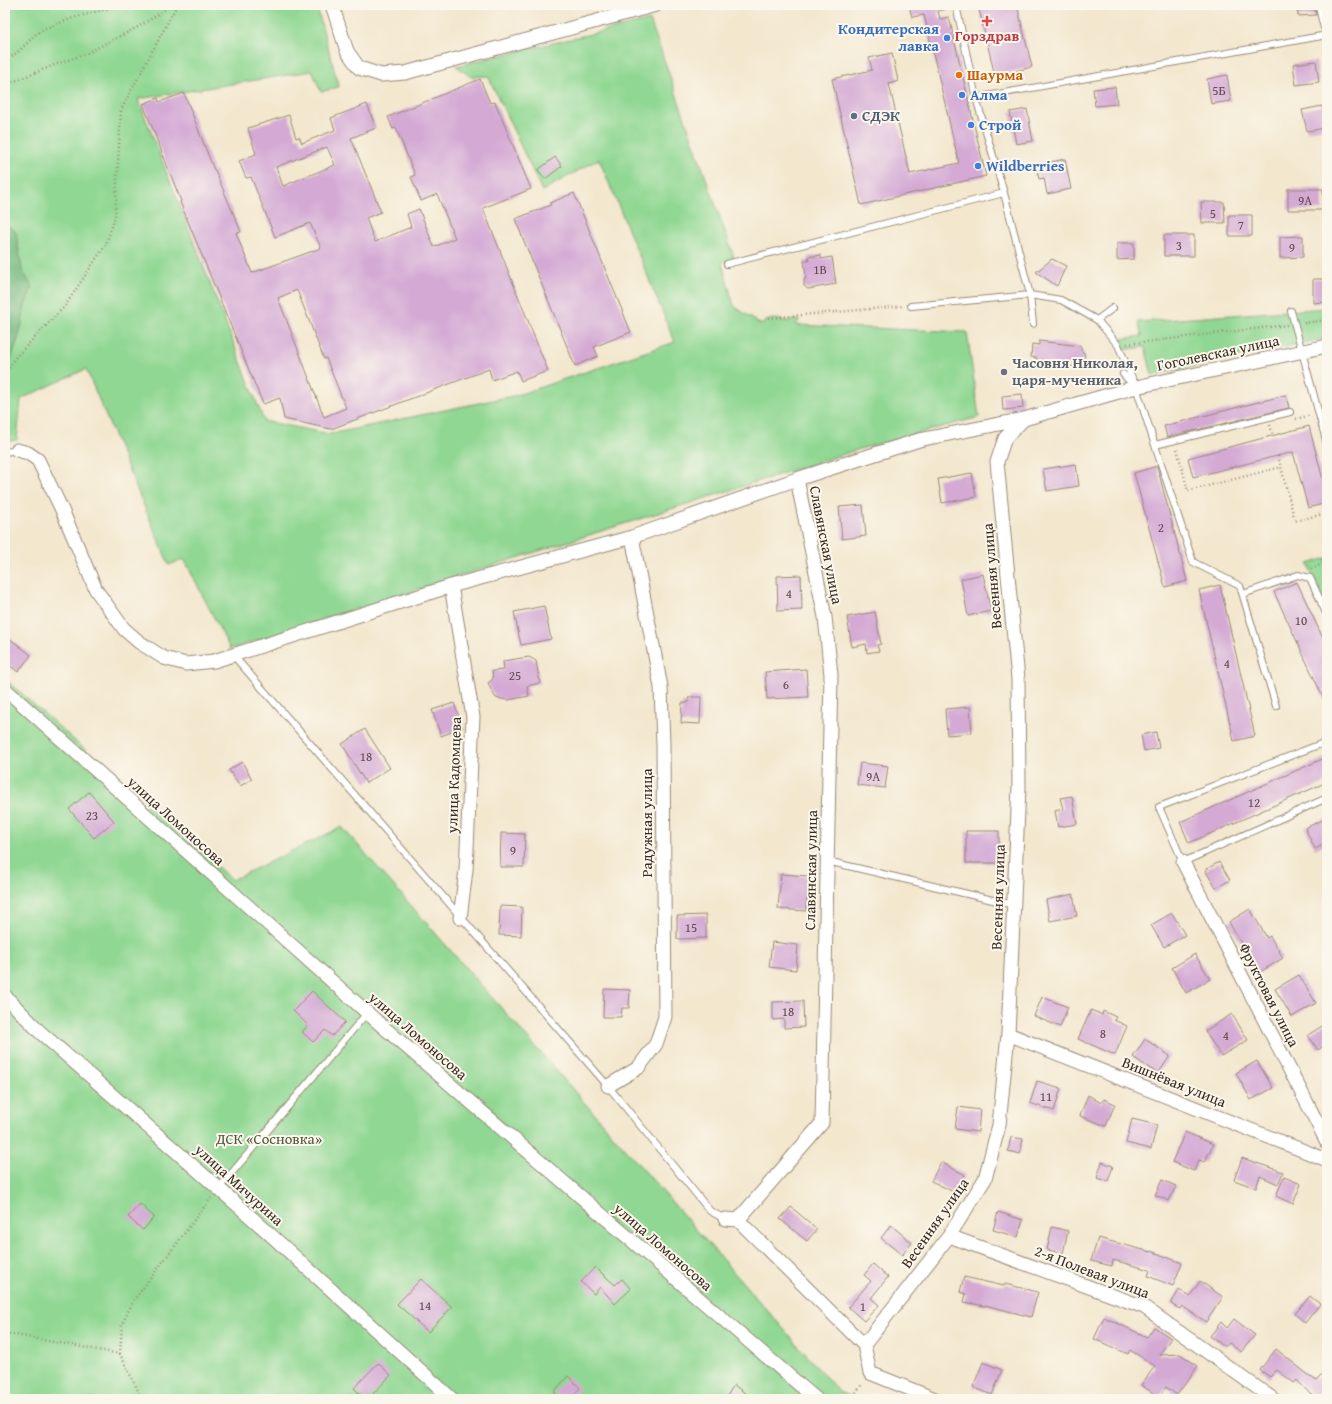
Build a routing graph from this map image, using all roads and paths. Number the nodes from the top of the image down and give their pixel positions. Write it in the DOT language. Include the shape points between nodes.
graph roads {
  1 [pos="121,5"];
  2 [pos="171,5"];
  3 [pos="177,5"];
  4 [pos="332,5"];
  5 [pos="653,5"];
  6 [pos="956,5"];
  7 [pos="1322,5"];
  8 [pos="1327,26"];
  9 [pos="1327,35"];
  10 [pos="5,61"];
  11 [pos="5,85"];
  12 [pos="976,98"];
  13 [pos="1004,193"];
  14 [pos="727,264"];
  15 [pos="1030,295"];
  16 [pos="911,306"];
  17 [pos="1113,308"];
  18 [pos="1292,311"];
  19 [pos="768,318"];
  20 [pos="1097,320"];
  21 [pos="1327,320"];
  22 [pos="1033,324"];
  23 [pos="1295,324"];
  24 [pos="1118,345"];
  25 [pos="1327,346"];
  26 [pos="1303,351"];
  27 [pos="1123,374"];
  28 [pos="5,375"];
  29 [pos="1136,387"];
  30 [pos="1290,412"];
  31 [pos="1024,419"];
  32 [pos="1270,425"];
  33 [pos="1273,436"];
  34 [pos="1327,444"];
  35 [pos="1155,445"];
  36 [pos="1177,450"];
  37 [pos="11,451"];
  38 [pos="1278,456"];
  39 [pos="1281,467"];
  40 [pos="797,479"];
  41 [pos="1327,513"];
  42 [pos="632,537"];
  43 [pos="451,586"];
  44 [pos="1243,594"];
  45 [pos="1327,615"];
  46 [pos="233,655"];
  47 [pos="5,689"];
  48 [pos="1276,706"];
  49 [pos="1327,744"];
  50 [pos="1327,798"];
  51 [pos="827,861"];
  52 [pos="1183,862"];
  53 [pos="1014,905"];
  54 [pos="460,918"];
  55 [pos="5,996"];
  56 [pos="367,1013"];
  57 [pos="1008,1034"];
  58 [pos="608,1086"];
  59 [pos="1327,1142"];
  60 [pos="1327,1160"];
  61 [pos="218,1188"];
  62 [pos="725,1218"];
  63 [pos="738,1220"];
  64 [pos="949,1236"];
  65 [pos="5,1333"];
  66 [pos="864,1345"];
  67 [pos="120,1354"];
  68 [pos="870,1373"];
  69 [pos="142,1399"];
  70 [pos="452,1399"];
  71 [pos="816,1399"];
  72 [pos="851,1399"];
  73 [pos="935,1399"];
  74 [pos="1273,1399"];
  1 -- 10 [label="path" via="46,28"];
  2 -- 11 [label="path" via="144,23 85,54"];
  3 -- 28 [label="path" via="121,110 115,217 106,244 65,306 14,359"];
  4 -- 5 [label="street" via="347,51 359,68 381,75 405,73"];
  6 -- 12 [label="lane"];
  7 -- 8 [label="street"];
  9 -- 12 [label="lane"];
  12 -- 13 [label="lane"];
  13 -- 14 [label="lane"];
  13 -- 15 [label="lane"];
  15 -- 16 [label="lane"];
  15 -- 20 [label="lane" via="1061,300"];
  15 -- 22 [label="lane"];
  16 -- 19 [label="path"];
  17 -- 20 [label="lane"];
  18 -- 23 [label="lane"];
  20 -- 24 [label="lane"];
  21 -- 23 [label="path"];
  23 -- 24 [label="path"];
  23 -- 26 [label="lane"];
  24 -- 29 [label="lane"];
  25 -- 26 [label="street, Гоголевская улица"];
  26 -- 29 [label="street, Гоголевская улица"];
  26 -- 34 [label="lane"];
  27 -- 29 [label="lane"];
  29 -- 31 [label="street, Гоголевская улица"];
  29 -- 35 [label="lane"];
  30 -- 35 [label="lane"];
  31 -- 40 [label="street, Гоголевская улица" via="998,422 919,440"];
  31 -- 53 [label="street, Весенняя улица" via="1005,438 997,462 1018,680 1019,787"];
  32 -- 33 [label="path"];
  35 -- 44 [label="lane" via="1193,562 1240,586"];
  36 -- 39 [label="path" via="1188,491"];
  37 -- 46 [label="street, Гоголевская улица" via="28,454 38,460 96,590 124,629 164,658 186,664 214,661"];
  38 -- 39 [label="path"];
  39 -- 41 [label="path" via="1295,521"];
  40 -- 42 [label="street, Гоголевская улица"];
  40 -- 51 [label="street, Славянская улица" via="825,618 831,675"];
  42 -- 43 [label="street, Гоголевская улица"];
  42 -- 58 [label="street, Радужная улица" via="661,687 665,1017 656,1044 638,1068"];
  43 -- 46 [label="street, Гоголевская улица"];
  43 -- 54 [label="street, улица Кадомцева" via="473,718 466,870"];
  44 -- 45 [label="lane" via="1298,575 1310,578"];
  44 -- 48 [label="lane"];
  46 -- 54 [label="lane"];
  47 -- 56 [label="street, улица Ломоносова"];
  49 -- 52 [label="lane" via="1326,742 1159,806"];
  50 -- 52 [label="lane"];
  51 -- 53 [label="lane"];
  51 -- 63 [label="street, Славянская улица" via="822,1123"];
  52 -- 59 [label="street, Фруктовая улица"];
  53 -- 57 [label="street, Весенняя улица"];
  54 -- 58 [label="lane"];
  55 -- 61 [label="street, улица Мичурина" via="40,1032"];
  56 -- 61 [label="lane"];
  56 -- 71 [label="street, улица Ломоносова"];
  57 -- 60 [label="street, Вишнёвая улица"];
  57 -- 64 [label="street, Весенняя улица" via="999,1125 985,1179"];
  58 -- 62 [label="lane" via="710,1211"];
  61 -- 67 [label="path" via="134,1300 122,1324"];
  61 -- 70 [label="street, улица Мичурина"];
  62 -- 63 [label="street"];
  63 -- 66 [label="street"];
  64 -- 66 [label="street, Весенняя улица"];
  64 -- 74 [label="street, 2-я Полевая улица" via="1144,1307"];
  65 -- 67 [label="path"];
  66 -- 68 [label="street"];
  67 -- 69 [label="path"];
  68 -- 72 [label="path"];
  68 -- 73 [label="street"];
}
